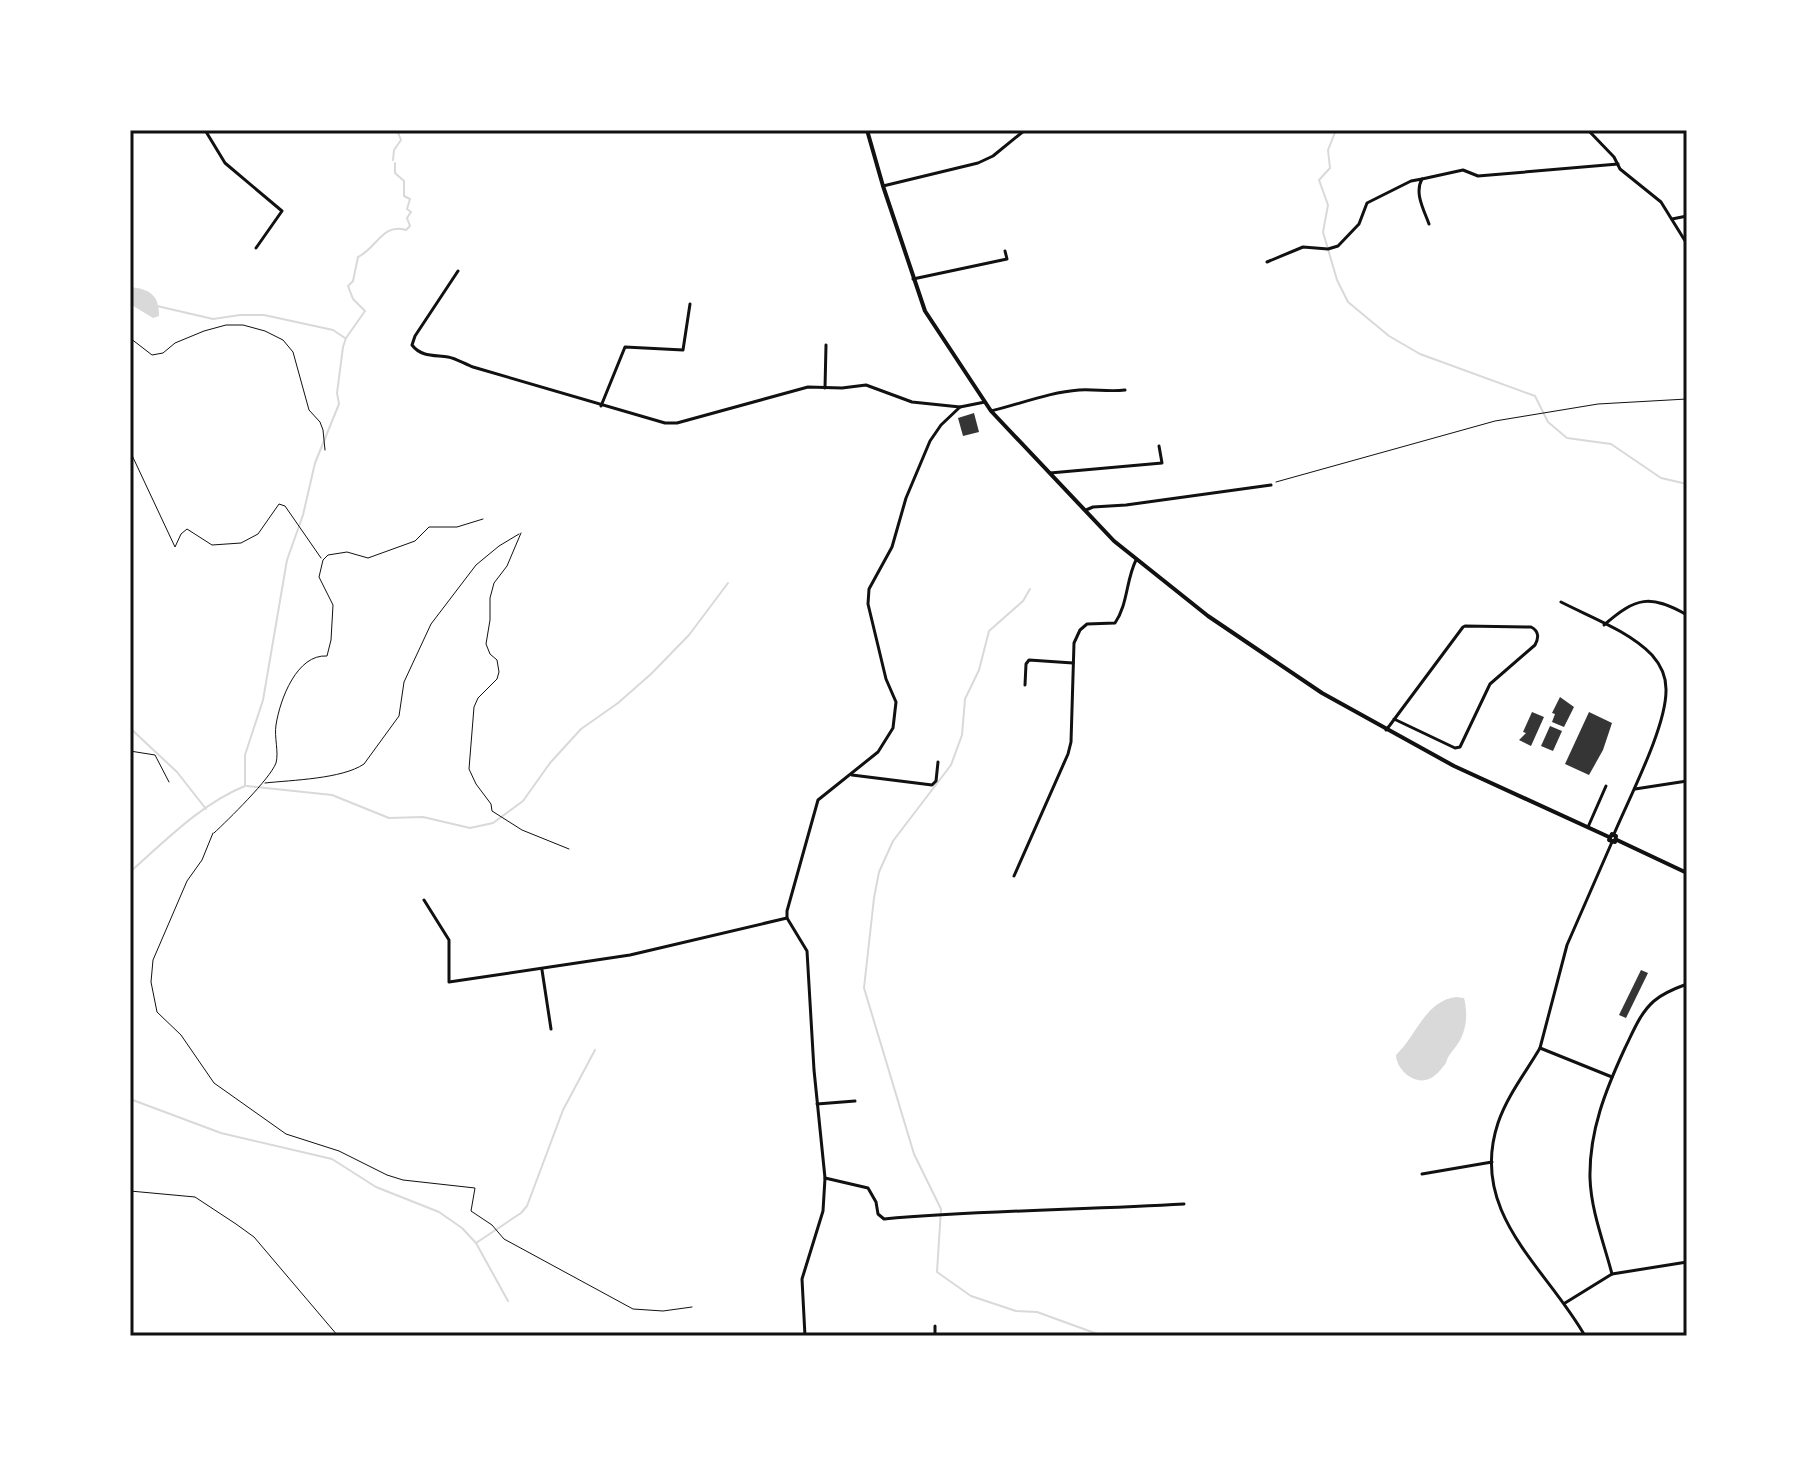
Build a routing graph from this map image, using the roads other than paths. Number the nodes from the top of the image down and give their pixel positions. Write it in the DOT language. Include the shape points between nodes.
graph roads {
  1 [pos="205,130"];
  2 [pos="867,130"];
  3 [pos="1025,130"];
  4 [pos="1588,130"];
  5 [pos="1618,164"];
  6 [pos="1422,179"];
  7 [pos="883,186"];
  8 [pos="1687,216"];
  9 [pos="1672,219"];
  10 [pos="1429,224"];
  11 [pos="1687,244"];
  12 [pos="256,248"];
  13 [pos="1005,251"];
  14 [pos="1267,262"];
  15 [pos="458,271"];
  16 [pos="913,279"];
  17 [pos="690,304"];
  18 [pos="826,345"];
  19 [pos="825,388"];
  20 [pos="1125,390"];
  21 [pos="985,402"];
  22 [pos="601,406"];
  23 [pos="960,407"];
  24 [pos="991,411"];
  25 [pos="1159,446"];
  26 [pos="1050,473"];
  27 [pos="1271,485"];
  28 [pos="1086,510"];
  29 [pos="1136,560"];
  30 [pos="1561,602"];
  31 [pos="1687,615"];
  32 [pos="1604,625"];
  33 [pos="1073,663"];
  34 [pos="1025,685"];
  35 [pos="1394,719"];
  36 [pos="1386,730"];
  37 [pos="938,762"];
  38 [pos="852,775"];
  39 [pos="1687,781"];
  40 [pos="1606,786"];
  41 [pos="1635,789"];
  42 [pos="1588,827"];
  43 [pos="1613,838"];
  44 [pos="1687,873"];
  45 [pos="1014,876"];
  46 [pos="424,900"];
  47 [pos="787,918"];
  48 [pos="542,968"];
  49 [pos="1687,984"];
  50 [pos="551,1029"];
  51 [pos="1540,1048"];
  52 [pos="1612,1077"];
  53 [pos="855,1101"];
  54 [pos="817,1104"];
  55 [pos="1492,1162"];
  56 [pos="1422,1174"];
  57 [pos="825,1178"];
  58 [pos="130,1191"];
  59 [pos="1184,1204"];
  60 [pos="1687,1262"];
  61 [pos="1612,1274"];
  62 [pos="1565,1303"];
  63 [pos="935,1326"];
  64 [pos="338,1336"];
  65 [pos="805,1336"];
  66 [pos="935,1336"];
  67 [pos="1585,1336"];
  68 [pos="1650,1336"];
  69 [pos="1660,1336"];
  1 -- 12 [label="street" via="225,163 282,211"];
  2 -- 7 [label="main road"];
  3 -- 7 [label="street" via="978,163"];
  4 -- 5 [label="street"];
  5 -- 6 [label="street" via="1478,176 1463,170"];
  5 -- 9 [label="street" via="1661,202"];
  6 -- 10 [label="street" via="1419,196"];
  6 -- 14 [label="street" via="1367,203 1359,224 1338,246 1303,247"];
  7 -- 16 [label="main road"];
  8 -- 9 [label="street"];
  9 -- 11 [label="street"];
  13 -- 16 [label="street" via="1007,259"];
  15 -- 22 [label="street" via="412,341 413,348"];
  16 -- 21 [label="main road" via="925,311"];
  17 -- 22 [label="street" via="683,350 625,347"];
  18 -- 19 [label="street"];
  19 -- 22 [label="street" via="808,387 677,423"];
  19 -- 23 [label="street" via="866,385 912,402"];
  20 -- 24 [label="street" via="1073,391"];
  21 -- 23 [label="street"];
  21 -- 24 [label="main road"];
  23 -- 38 [label="street" via="930,441 892,547 869,589 868,604 896,710 889,737"];
  24 -- 26 [label="main road"];
  25 -- 26 [label="street" via="1162,463"];
  26 -- 28 [label="main road"];
  27 -- 28 [label="street"];
  28 -- 29 [label="main road"];
  29 -- 33 [label="street" via="1115,623 1087,624 1080,630"];
  29 -- 36 [label="main road" via="1261,654"];
  30 -- 32 [label="street"];
  31 -- 32 [label="street" via="1660,602 1644,601 1623,608"];
  32 -- 41 [label="street" via="1653,657 1666,686 1662,714"];
  33 -- 34 [label="street" via="1029,660"];
  33 -- 45 [label="street" via="1068,754"];
  35 -- 35 [label="street" via="1463,627 1536,630 1535,645 1490,684 1461,746 1455,748"];
  35 -- 36 [label="street"];
  36 -- 42 [label="main road"];
  37 -- 38 [label="street" via="932,785"];
  38 -- 47 [label="street" via="818,800"];
  39 -- 41 [label="street"];
  40 -- 42 [label="street"];
  41 -- 43 [label="street"];
  42 -- 43 [label="main road"];
  43 -- 44 [label="main road"];
  43 -- 51 [label="street" via="1567,945"];
  46 -- 48 [label="street" via="449,940 449,982"];
  47 -- 48 [label="street" via="671,947"];
  47 -- 54 [label="street" via="807,951"];
  48 -- 50 [label="street"];
  49 -- 52 [label="street" via="1653,1002"];
  51 -- 52 [label="street"];
  51 -- 55 [label="street" via="1507,1101"];
  52 -- 61 [label="street" via="1597,1118 1590,1161 1594,1208"];
  53 -- 54 [label="street"];
  54 -- 57 [label="street"];
  55 -- 56 [label="street"];
  55 -- 62 [label="street" via="1507,1225"];
  57 -- 59 [label="street" via="868,1188 884,1219"];
  57 -- 65 [label="street" via="823,1211 802,1279"];
  58 -- 64 [label="lane" via="195,1197 246,1232"];
  60 -- 61 [label="street"];
  61 -- 62 [label="street"];
  62 -- 67 [label="street"];
  63 -- 66 [label="street"];
  68 -- 69 [label="street"];
}
